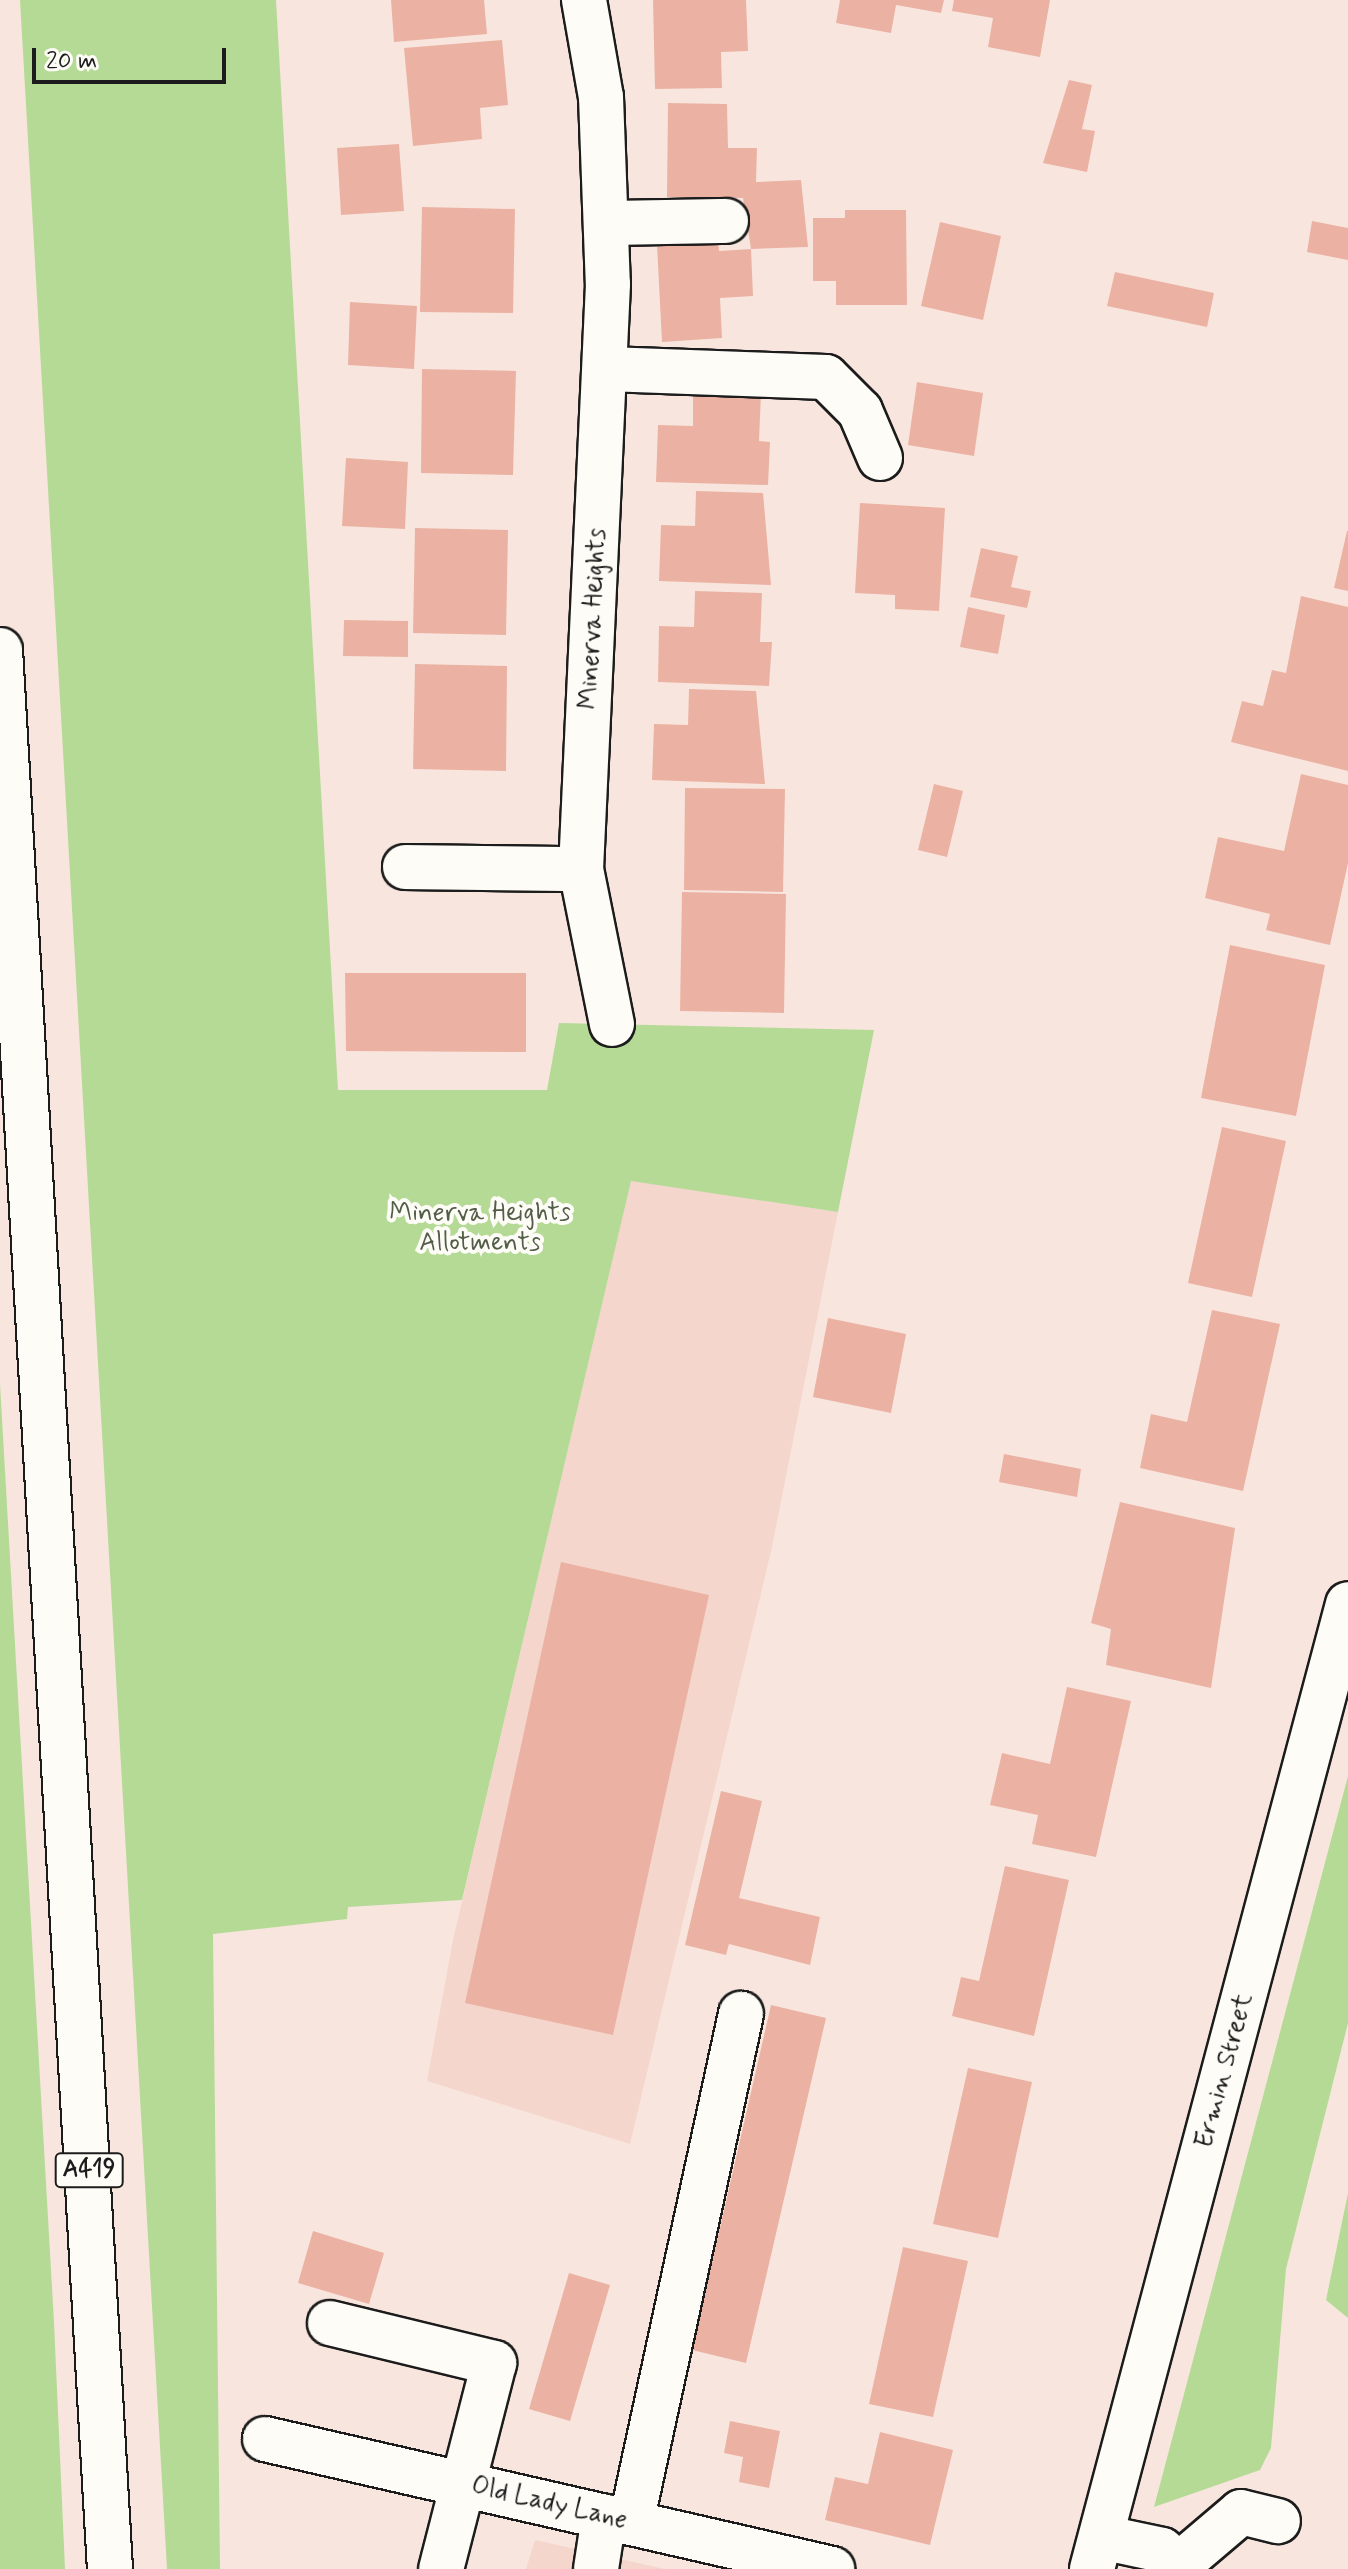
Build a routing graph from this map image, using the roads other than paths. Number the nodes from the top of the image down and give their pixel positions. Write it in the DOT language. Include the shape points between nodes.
graph roads {
  1 [pos="584,0"];
  2 [pos="726,221"];
  3 [pos="606,223"];
  4 [pos="607,369"];
  5 [pos="880,458"];
  6 [pos="0,650"];
  7 [pos="405,867"];
  8 [pos="581,869"];
  9 [pos="612,1024"];
  10 [pos="1348,1604"];
  11 [pos="1341,1663"];
  12 [pos="741,2014"];
  13 [pos="330,2323"];
  14 [pos="265,2439"];
  15 [pos="465,2485"];
  16 [pos="618,2520"];
  17 [pos="1278,2521"];
  18 [pos="1096,2553"];
  19 [pos="1181,2567"];
  20 [pos="110,2569"];
  21 [pos="441,2569"];
  22 [pos="596,2569"];
  23 [pos="832,2569"];
  1 -- 3 [label="main road, Minerva Heights" via="601,97"];
  2 -- 3 [label="main road"];
  3 -- 4 [label="main road, Minerva Heights"];
  4 -- 5 [label="main road" via="826,377 860,411"];
  4 -- 8 [label="main road, Minerva Heights"];
  6 -- 20 [label="main road, A419"];
  7 -- 8 [label="main road"];
  8 -- 9 [label="main road, Minerva Heights"];
  10 -- 11 [label="main road, Ermin Street"];
  11 -- 18 [label="main road, Ermin Street"];
  12 -- 16 [label="main road"];
  13 -- 15 [label="main road" via="494,2363"];
  14 -- 15 [label="main road, Old Lady Lane"];
  15 -- 16 [label="main road, Old Lady Lane"];
  15 -- 21 [label="main road"];
  16 -- 22 [label="main road"];
  16 -- 23 [label="main road, Old Lady Lane"];
  17 -- 19 [label="main road" via="1241,2512"];
  18 -- 19 [label="main road, Ermin Street" via="1162,2550"];
}
